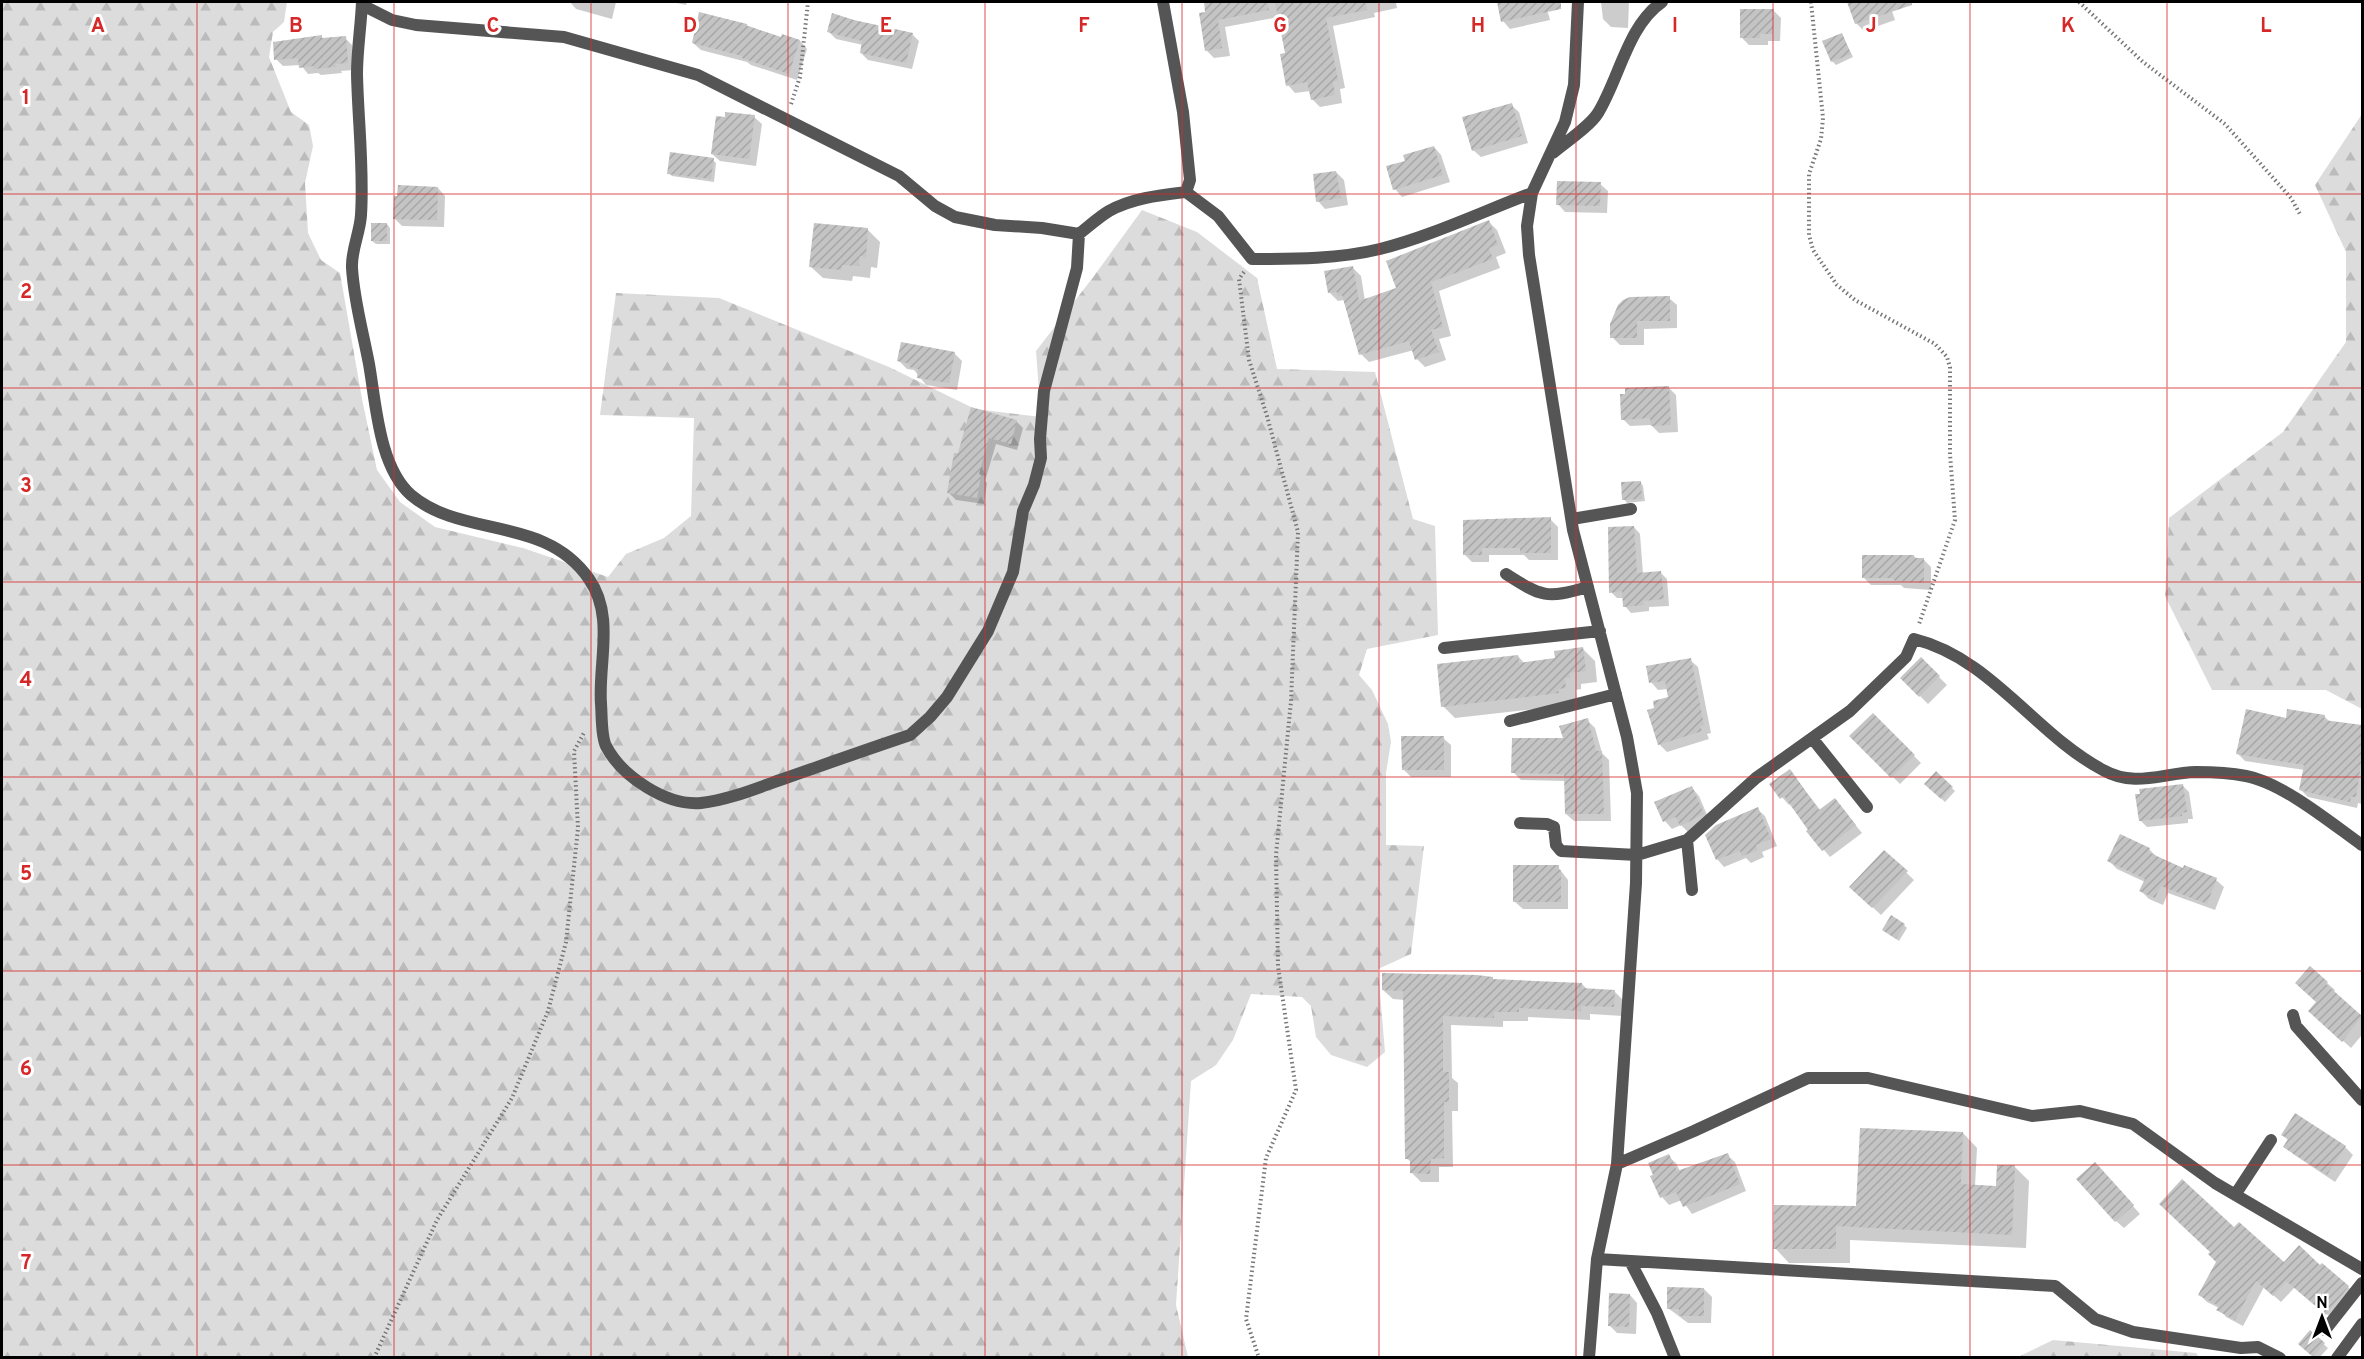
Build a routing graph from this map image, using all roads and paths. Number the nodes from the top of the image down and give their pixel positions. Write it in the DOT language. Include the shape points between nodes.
graph roads {
  1 [pos="808,2"];
  2 [pos="1163,2"];
  3 [pos="1578,2"];
  4 [pos="1662,2"];
  5 [pos="1811,2"];
  6 [pos="2079,2"];
  7 [pos="362,3"];
  8 [pos="786,118"];
  9 [pos="1551,154"];
  10 [pos="1186,192"];
  11 [pos="1532,193"];
  12 [pos="2301,216"];
  13 [pos="1079,234"];
  14 [pos="1252,259"];
  15 [pos="1631,509"];
  16 [pos="1572,519"];
  17 [pos="1506,574"];
  18 [pos="1588,586"];
  19 [pos="1600,632"];
  20 [pos="1914,639"];
  21 [pos="1444,648"];
  22 [pos="1616,694"];
  23 [pos="601,701"];
  24 [pos="1510,721"];
  25 [pos="1812,738"];
  26 [pos="1867,807"];
  27 [pos="1520,823"];
  28 [pos="1687,840"];
  29 [pos="2362,845"];
  30 [pos="1637,855"];
  31 [pos="1692,890"];
  32 [pos="2293,1015"];
  33 [pos="2362,1100"];
  34 [pos="2271,1140"];
  35 [pos="1617,1164"];
  36 [pos="2235,1196"];
  37 [pos="1596,1259"];
  38 [pos="1630,1261"];
  39 [pos="2362,1269"];
  40 [pos="2362,1283"];
  41 [pos="2362,1324"];
  42 [pos="2325,1330"];
  43 [pos="374,1358"];
  44 [pos="1258,1358"];
  45 [pos="1589,1358"];
  46 [pos="1675,1358"];
  47 [pos="2280,1358"];
  48 [pos="2337,1358"];
  1 -- 8 [label="path" via="800,77"];
  2 -- 10 [label="street" via="1183,112 1190,180"];
  3 -- 9 [label="street" via="1574,86 1565,122"];
  4 -- 9 [label="street" via="1642,22 1598,115"];
  5 -- 20 [label="path" via="1823,117 1821,140 1809,174 1809,235 1813,250 1837,285 1855,300 1935,344 1947,357 1950,368 1955,520"];
  6 -- 12 [label="path" via="2143,62 2225,124 2291,198"];
  7 -- 8 [label="street" via="393,20 416,25 564,37 698,75"];
  7 -- 23 [label="street" via="357,73 361,217 352,263 354,298 381,434 396,476 427,507 547,542 572,560 590,580 604,625"];
  8 -- 13 [label="street" via="899,176 935,206 956,217"];
  9 -- 11 [label="street"];
  10 -- 13 [label="street" via="1123,204"];
  10 -- 14 [label="street" via="1218,216"];
  11 -- 14 [label="street" via="1380,249 1325,257"];
  11 -- 16 [label="street" via="1527,226 1529,255"];
  13 -- 23 [label="street" via="1077,268 1044,391 1041,458 1035,485 1023,511 1013,572 988,631 930,717 910,735 738,795 700,803 673,800 626,772 605,745"];
  14 -- 44 [label="path" via="1239,279 1249,360 1298,532 1291,700 1276,855 1278,966 1296,1090 1266,1158 1246,1319"];
  15 -- 16 [label="street"];
  16 -- 18 [label="street"];
  17 -- 18 [label="street" via="1534,592 1559,595"];
  18 -- 19 [label="street"];
  19 -- 21 [label="street"];
  19 -- 22 [label="street"];
  20 -- 25 [label="street" via="1906,657 1850,711"];
  20 -- 29 [label="street" via="1934,644 1984,675 2075,752 2122,779 2196,772 2246,776 2271,783"];
  22 -- 24 [label="street"];
  22 -- 30 [label="street" via="1636,793"];
  23 -- 43 [label="path" via="574,751 578,828 566,942 548,1011 512,1098 437,1220"];
  25 -- 26 [label="street"];
  25 -- 28 [label="street" via="1756,778"];
  27 -- 30 [label="street" via="1554,827 1556,845 1561,851"];
  28 -- 30 [label="street"];
  28 -- 31 [label="street"];
  30 -- 35 [label="street"];
  32 -- 33 [label="street" via="2296,1026"];
  34 -- 36 [label="street"];
  35 -- 36 [label="street" via="1808,1078 1868,1078 2032,1116 2080,1111 2133,1124"];
  35 -- 37 [label="street"];
  36 -- 39 [label="street"];
  37 -- 38 [label="street"];
  37 -- 45 [label="street"];
  38 -- 46 [label="street"];
  38 -- 47 [label="street" via="2055,1287 2095,1319 2133,1332 2241,1348 2258,1347"];
  40 -- 42 [label="street"];
  41 -- 48 [label="street"];
}
